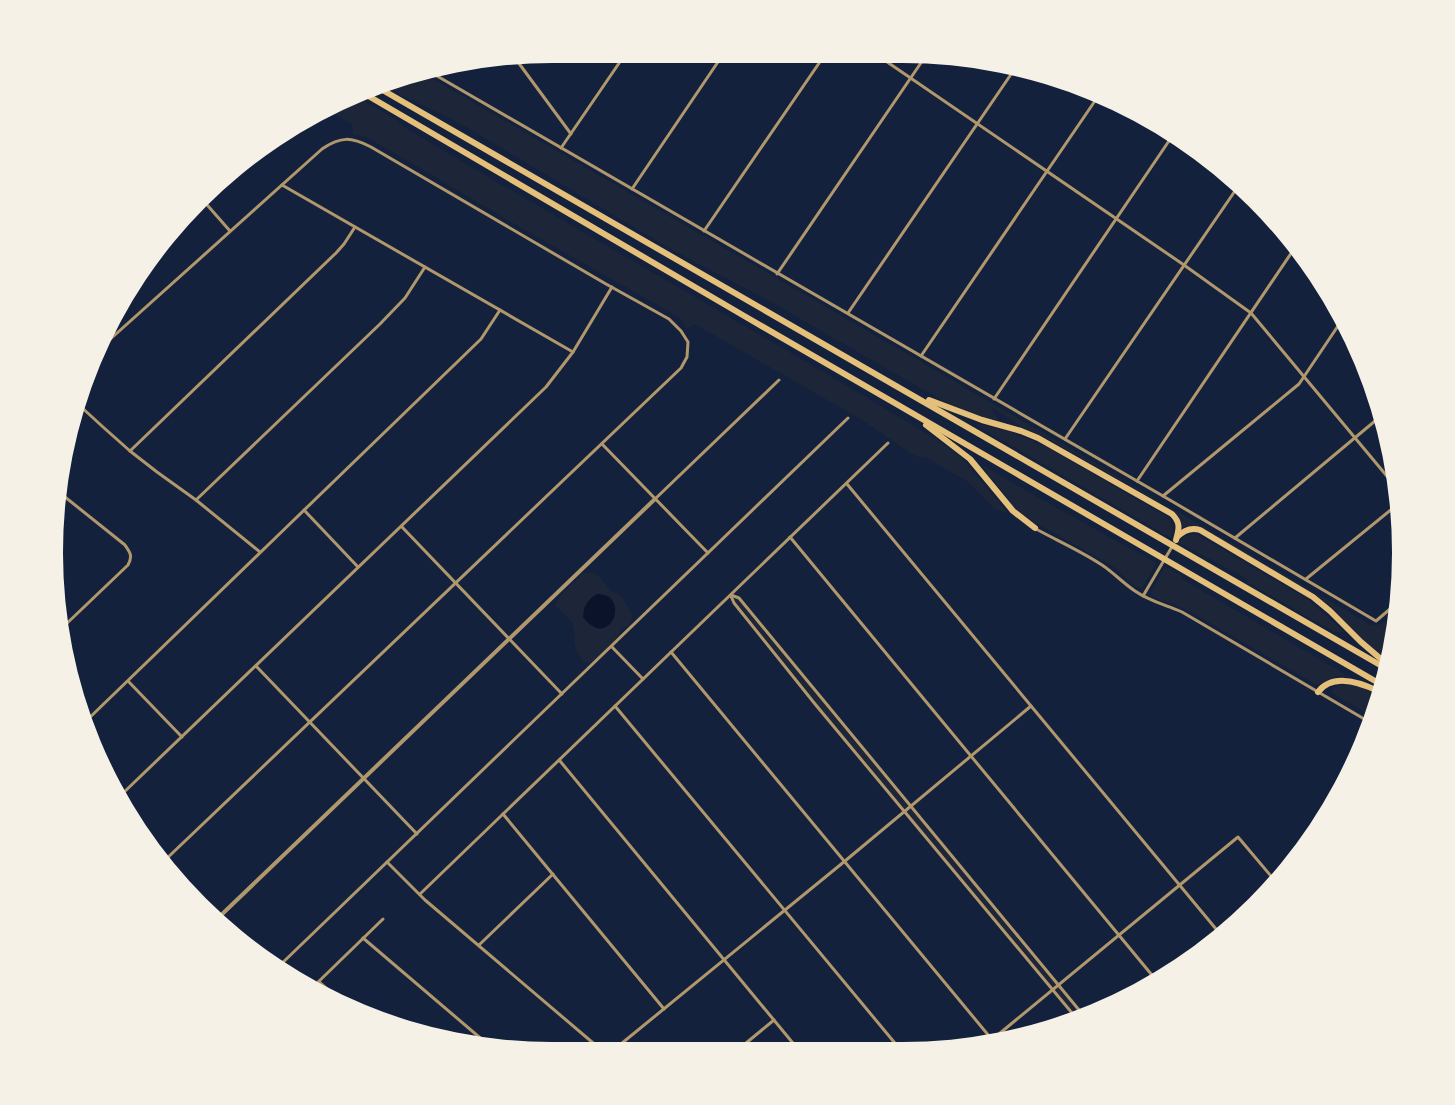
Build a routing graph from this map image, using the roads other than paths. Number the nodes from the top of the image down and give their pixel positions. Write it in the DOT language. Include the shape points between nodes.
graph roads {
  1 [pos="618,63"];
  2 [pos="717,63"];
  3 [pos="819,63"];
  4 [pos="888,63"];
  5 [pos="519,64"];
  6 [pos="920,64"];
  7 [pos="1010,75"];
  8 [pos="438,77"];
  9 [pos="910,78"];
  10 [pos="386,92"];
  11 [pos="371,98"];
  12 [pos="1094,102"];
  13 [pos="977,124"];
  14 [pos="571,134"];
  15 [pos="1168,142"];
  16 [pos="561,148"];
  17 [pos="1046,171"];
  18 [pos="282,185"];
  19 [pos="632,189"];
  20 [pos="1234,192"];
  21 [pos="207,205"];
  22 [pos="1116,218"];
  23 [pos="354,226"];
  24 [pos="230,231"];
  25 [pos="704,231"];
  26 [pos="1290,254"];
  27 [pos="1184,265"];
  28 [pos="425,267"];
  29 [pos="777,274"];
  30 [pos="612,287"];
  31 [pos="500,310"];
  32 [pos="1251,313"];
  33 [pos="848,314"];
  34 [pos="1337,327"];
  35 [pos="112,338"];
  36 [pos="573,352"];
  37 [pos="920,357"];
  38 [pos="1305,376"];
  39 [pos="779,381"];
  40 [pos="909,392"];
  41 [pos="994,399"];
  42 [pos="896,404"];
  43 [pos="85,410"];
  44 [pos="848,418"];
  45 [pos="1374,422"];
  46 [pos="1355,438"];
  47 [pos="1065,439"];
  48 [pos="888,443"];
  49 [pos="602,444"];
  50 [pos="130,451"];
  51 [pos="1386,475"];
  52 [pos="1137,481"];
  53 [pos="846,483"];
  54 [pos="1163,496"];
  55 [pos="66,498"];
  56 [pos="655,499"];
  57 [pos="196,500"];
  58 [pos="304,509"];
  59 [pos="1390,510"];
  60 [pos="402,527"];
  61 [pos="1035,528"];
  62 [pos="790,537"];
  63 [pos="1234,538"];
  64 [pos="1176,540"];
  65 [pos="260,552"];
  66 [pos="708,554"];
  67 [pos="358,567"];
  68 [pos="1306,579"];
  69 [pos="455,582"];
  70 [pos="730,595"];
  71 [pos="1143,596"];
  72 [pos="1389,611"];
  73 [pos="68,622"];
  74 [pos="509,639"];
  75 [pos="612,647"];
  76 [pos="671,652"];
  77 [pos="1380,660"];
  78 [pos="1379,662"];
  79 [pos="255,666"];
  80 [pos="643,679"];
  81 [pos="128,681"];
  82 [pos="1375,681"];
  83 [pos="1372,689"];
  84 [pos="1318,692"];
  85 [pos="562,694"];
  86 [pos="822,698"];
  87 [pos="815,704"];
  88 [pos="615,706"];
  89 [pos="1031,706"];
  90 [pos="91,716"];
  91 [pos="1363,718"];
  92 [pos="309,722"];
  93 [pos="182,737"];
  94 [pos="972,756"];
  95 [pos="559,760"];
  96 [pos="363,778"];
  97 [pos="125,791"];
  98 [pos="911,805"];
  99 [pos="904,810"];
  100 [pos="503,814"];
  101 [pos="417,834"];
  102 [pos="169,856"];
  103 [pos="845,861"];
  104 [pos="387,862"];
  105 [pos="553,874"];
  106 [pos="1271,876"];
  107 [pos="1180,885"];
  108 [pos="420,894"];
  109 [pos="985,896"];
  110 [pos="979,900"];
  111 [pos="785,910"];
  112 [pos="222,913"];
  113 [pos="383,919"];
  114 [pos="1216,928"];
  115 [pos="1119,936"];
  116 [pos="363,938"];
  117 [pos="479,945"];
  118 [pos="724,960"];
  119 [pos="284,962"];
  120 [pos="1151,974"];
  121 [pos="319,982"];
  122 [pos="1059,985"];
  123 [pos="1053,990"];
  124 [pos="664,1009"];
  125 [pos="1079,1009"];
  126 [pos="1071,1012"];
  127 [pos="774,1020"];
  128 [pos="1003,1032"];
  129 [pos="985,1035"];
  130 [pos="478,1036"];
  131 [pos="593,1042"];
  132 [pos="623,1042"];
  133 [pos="747,1042"];
  134 [pos="792,1042"];
  135 [pos="894,1042"];
  1 -- 14 [label="street"];
  2 -- 19 [label="street"];
  3 -- 25 [label="street"];
  4 -- 9 [label="street"];
  5 -- 14 [label="street"];
  6 -- 9 [label="street"];
  7 -- 13 [label="street"];
  8 -- 16 [label="street"];
  9 -- 13 [label="street"];
  9 -- 29 [label="street"];
  10 -- 40 [label="highway"];
  11 -- 42 [label="highway"];
  12 -- 17 [label="street"];
  13 -- 17 [label="street"];
  13 -- 33 [label="street"];
  14 -- 16 [label="street"];
  15 -- 22 [label="street"];
  16 -- 19 [label="street"];
  17 -- 22 [label="street"];
  17 -- 37 [label="street"];
  18 -- 23 [label="street"];
  18 -- 24 [label="street"];
  18 -- 30 [label="street" via="330,144 354,140"];
  19 -- 25 [label="street"];
  20 -- 27 [label="street"];
  21 -- 24 [label="street"];
  22 -- 27 [label="street"];
  22 -- 41 [label="street"];
  23 -- 28 [label="street"];
  23 -- 50 [label="street" via="336,253"];
  24 -- 35 [label="street"];
  25 -- 29 [label="street"];
  26 -- 32 [label="street"];
  27 -- 32 [label="street"];
  27 -- 47 [label="street"];
  28 -- 31 [label="street"];
  28 -- 57 [label="street" via="405,298 380,324"];
  29 -- 33 [label="street"];
  30 -- 36 [label="street"];
  30 -- 49 [label="street" via="669,319 688,342 681,368"];
  31 -- 36 [label="street"];
  31 -- 58 [label="street" via="481,339"];
  32 -- 38 [label="street"];
  32 -- 52 [label="street"];
  33 -- 37 [label="street"];
  34 -- 38 [label="street"];
  36 -- 60 [label="street" via="546,387"];
  37 -- 41 [label="street"];
  38 -- 46 [label="street"];
  38 -- 54 [label="street"];
  39 -- 56 [label="street"];
  40 -- 64 [label="highway" via="1022,431 1055,447 1172,514 1179,525"];
  40 -- 78 [label="highway"];
  41 -- 47 [label="street"];
  42 -- 61 [label="highway" via="970,459 1013,511"];
  42 -- 82 [label="highway"];
  43 -- 50 [label="street"];
  44 -- 66 [label="street"];
  45 -- 46 [label="street"];
  46 -- 51 [label="street"];
  46 -- 63 [label="street"];
  47 -- 52 [label="street"];
  48 -- 53 [label="street"];
  49 -- 56 [label="street"];
  49 -- 69 [label="street"];
  50 -- 57 [label="street"];
  52 -- 54 [label="street"];
  53 -- 62 [label="street"];
  53 -- 89 [label="street"];
  54 -- 63 [label="street"];
  55 -- 73 [label="street" via="125,544 131,554 128,565"];
  56 -- 66 [label="street"];
  56 -- 74 [label="street"];
  57 -- 65 [label="street"];
  58 -- 65 [label="street"];
  58 -- 67 [label="street"];
  59 -- 68 [label="street"];
  60 -- 67 [label="street"];
  60 -- 69 [label="street"];
  61 -- 71 [label="street" via="1103,566"];
  62 -- 70 [label="street"];
  62 -- 94 [label="street"];
  63 -- 68 [label="street"];
  64 -- 71 [label="street"];
  64 -- 77 [label="highway" via="1189,529 1203,531 1313,597"];
  65 -- 81 [label="street"];
  66 -- 75 [label="street"];
  67 -- 79 [label="street"];
  68 -- 72 [label="street" via="1376,621"];
  69 -- 74 [label="street"];
  69 -- 92 [label="street"];
  70 -- 76 [label="street"];
  70 -- 86 [label="street" via="739,598"];
  70 -- 87 [label="street"];
  71 -- 84 [label="street" via="1182,612"];
  74 -- 85 [label="street"];
  74 -- 96 [label="street"];
  75 -- 80 [label="street"];
  75 -- 85 [label="street"];
  76 -- 80 [label="street"];
  76 -- 103 [label="street"];
  79 -- 92 [label="street"];
  79 -- 93 [label="street"];
  80 -- 88 [label="street"];
  81 -- 90 [label="street"];
  81 -- 93 [label="street"];
  83 -- 84 [label="highway" via="1341,681 1328,683"];
  84 -- 91 [label="street"];
  85 -- 101 [label="street"];
  86 -- 87 [label="street"];
  86 -- 98 [label="street"];
  87 -- 99 [label="street"];
  88 -- 95 [label="street"];
  88 -- 111 [label="street"];
  89 -- 94 [label="street"];
  89 -- 107 [label="street"];
  92 -- 96 [label="street"];
  92 -- 102 [label="street"];
  93 -- 97 [label="street"];
  94 -- 98 [label="street"];
  94 -- 115 [label="street"];
  95 -- 100 [label="street"];
  95 -- 118 [label="street"];
  96 -- 101 [label="street"];
  96 -- 112 [label="street"];
  98 -- 99 [label="street"];
  98 -- 109 [label="street"];
  99 -- 103 [label="street"];
  99 -- 110 [label="street"];
  100 -- 105 [label="street"];
  100 -- 108 [label="street"];
  101 -- 104 [label="street"];
  103 -- 111 [label="street"];
  103 -- 129 [label="street"];
  104 -- 108 [label="street"];
  104 -- 119 [label="street"];
  105 -- 117 [label="street"];
  105 -- 124 [label="street"];
  106 -- 107 [label="street" via="1238,837"];
  107 -- 114 [label="street"];
  107 -- 115 [label="street"];
  108 -- 117 [label="street"];
  109 -- 110 [label="street"];
  109 -- 122 [label="street"];
  110 -- 123 [label="street"];
  111 -- 118 [label="street"];
  111 -- 135 [label="street"];
  113 -- 116 [label="street"];
  115 -- 120 [label="street"];
  115 -- 122 [label="street"];
  116 -- 121 [label="street"];
  116 -- 130 [label="street"];
  117 -- 131 [label="street"];
  118 -- 124 [label="street"];
  118 -- 127 [label="street"];
  122 -- 123 [label="street"];
  122 -- 125 [label="street"];
  123 -- 126 [label="street"];
  123 -- 128 [label="street"];
  124 -- 132 [label="street"];
  127 -- 133 [label="street"];
  127 -- 134 [label="street"];
}
